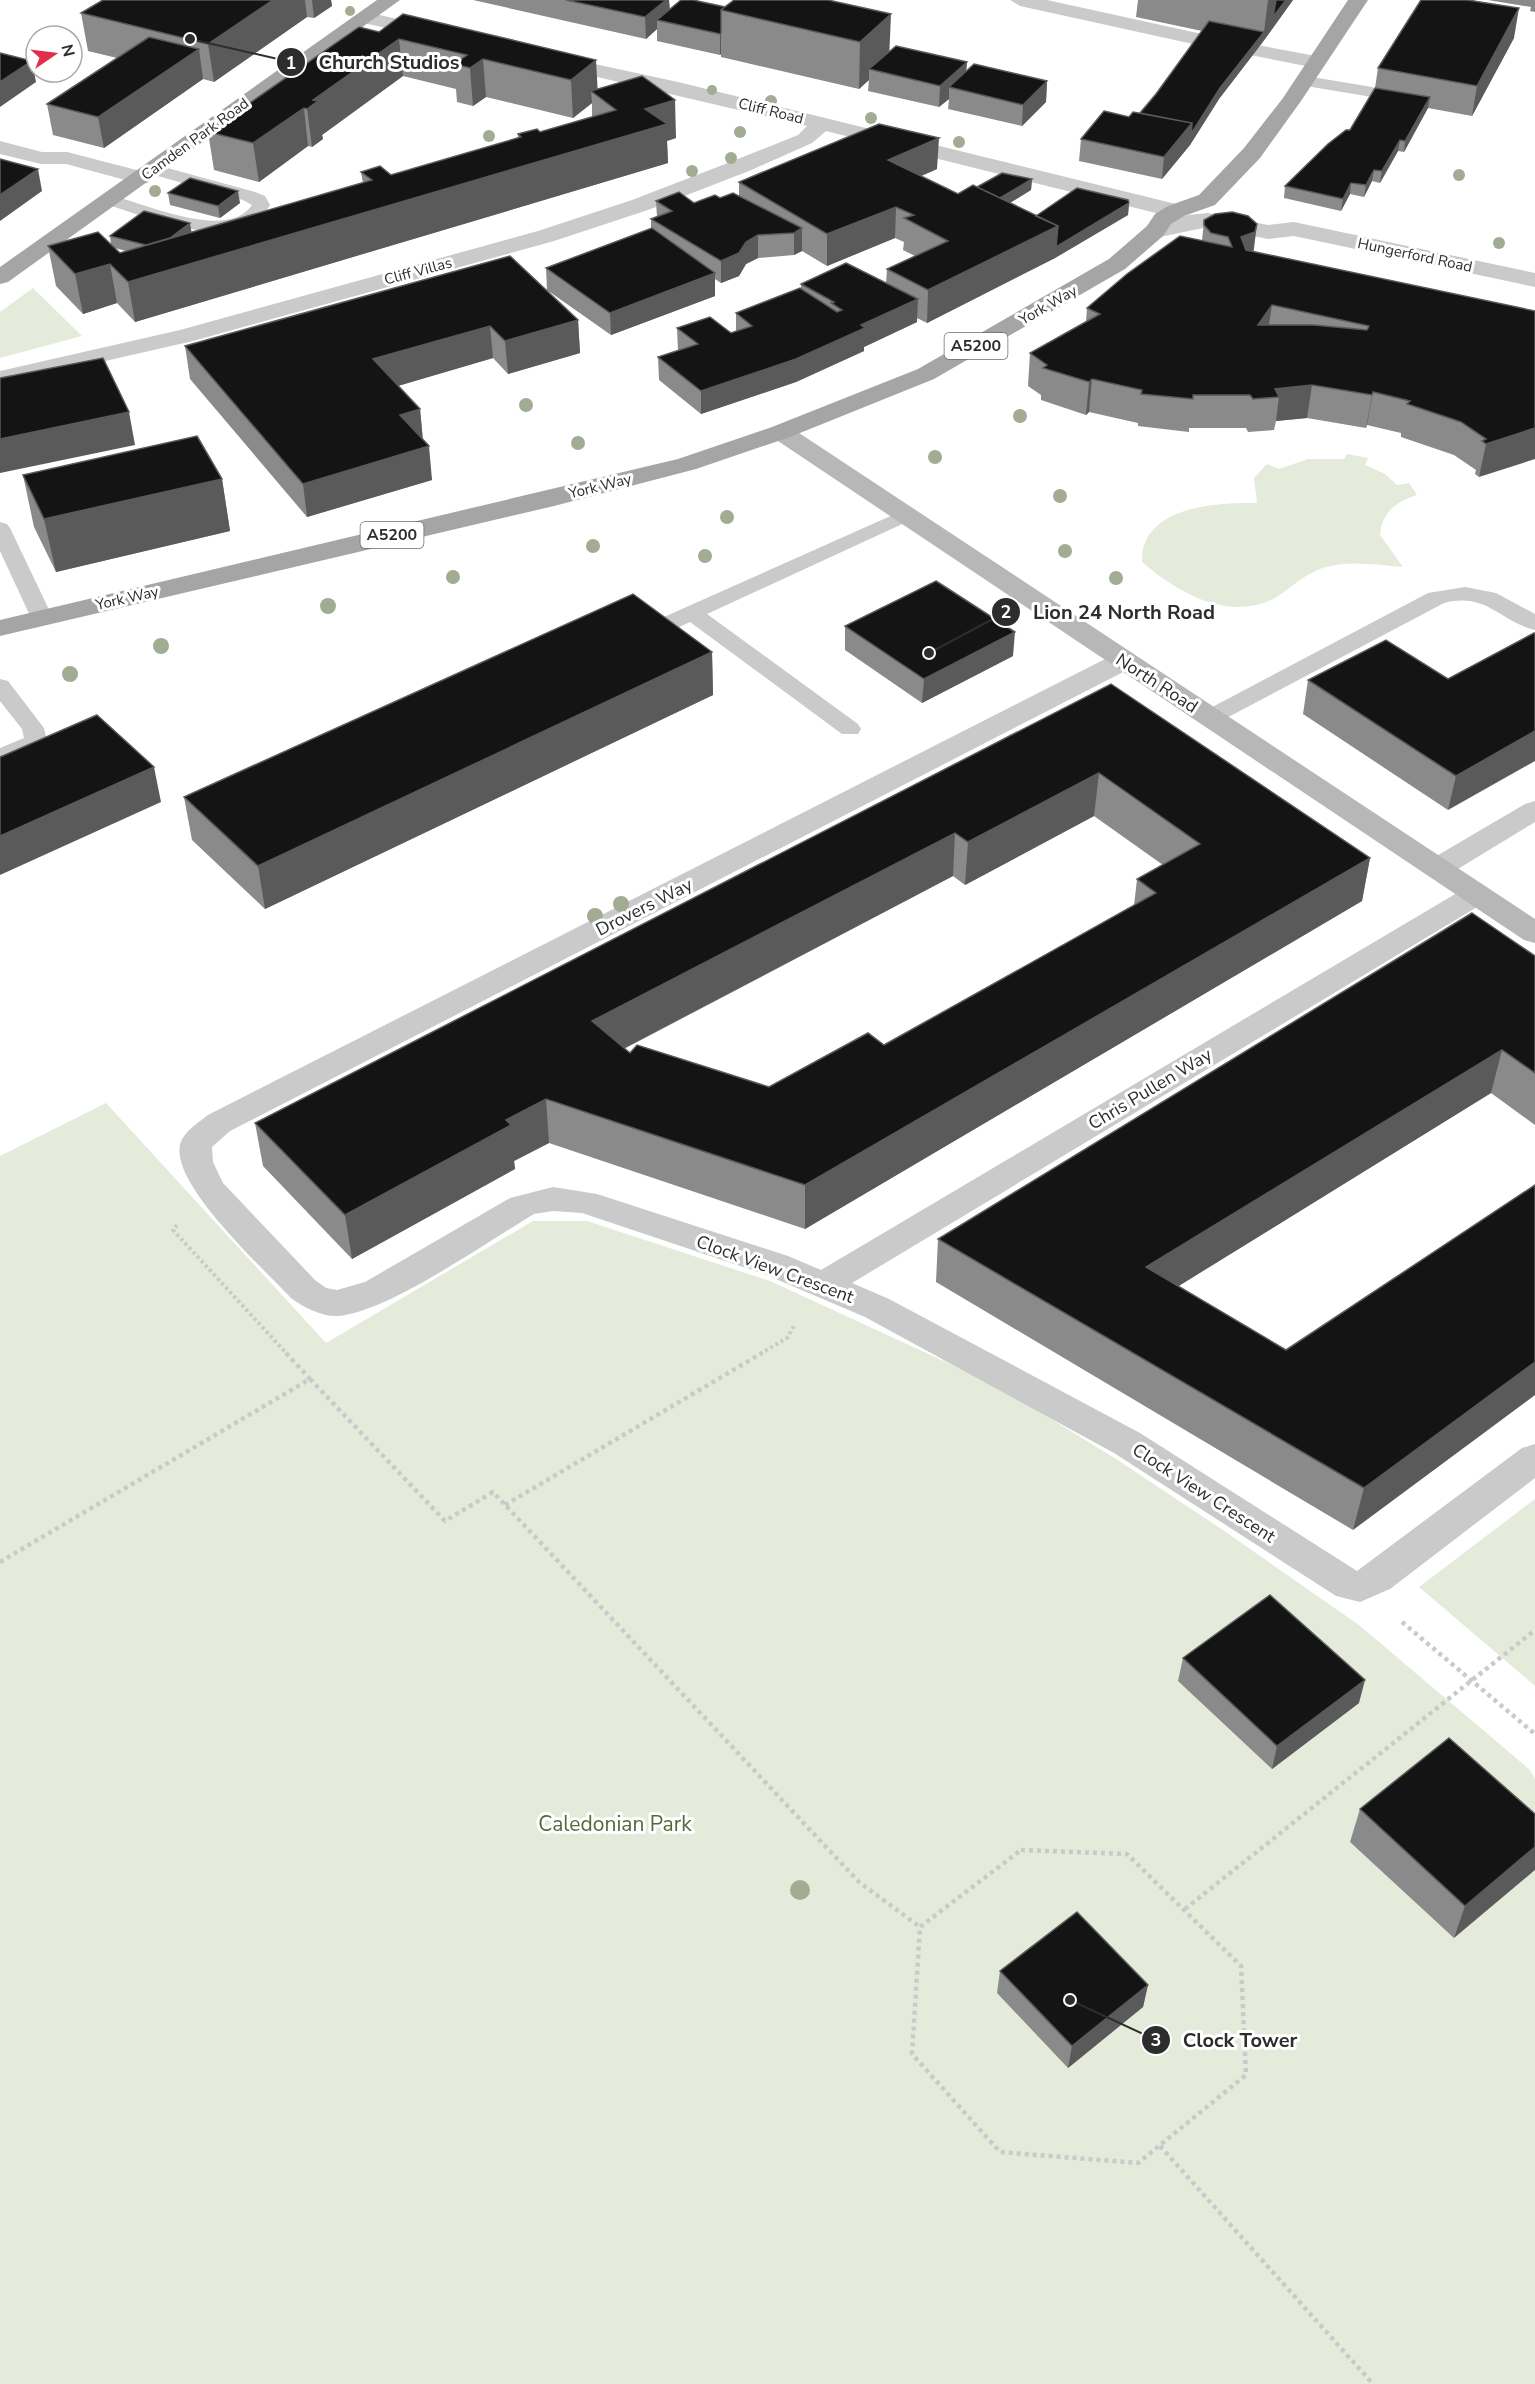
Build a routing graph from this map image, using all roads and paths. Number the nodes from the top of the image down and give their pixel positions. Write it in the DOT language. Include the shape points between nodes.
graph roads {
  1 [pos="390,0"];
  2 [pos="1020,0"];
  3 [pos="1358,0"];
  4 [pos="366,18"];
  5 [pos="452,37"];
  6 [pos="1202,39"];
  7 [pos="1257,51"];
  8 [pos="531,56"];
  9 [pos="1311,72"];
  10 [pos="1372,92"];
  11 [pos="821,124"];
  12 [pos="0,147"];
  13 [pos="147,173"];
  14 [pos="110,200"];
  15 [pos="1207,210"];
  16 [pos="1176,211"];
  17 [pos="1155,231"];
  18 [pos="0,277"];
  19 [pos="1535,280"];
  20 [pos="0,378"];
  21 [pos="781,432"];
  22 [pos="904,516"];
  23 [pos="0,528"];
  24 [pos="1535,594"];
  25 [pos="692,613"];
  26 [pos="42,618"];
  27 [pos="1529,620"];
  28 [pos="663,626"];
  29 [pos="0,628"];
  30 [pos="1123,661"];
  31 [pos="0,686"];
  32 [pos="1209,718"];
  33 [pos="850,729"];
  34 [pos="0,757"];
  35 [pos="1535,810"];
  36 [pos="1438,868"];
  37 [pos="1477,894"];
  38 [pos="1535,933"];
  39 [pos="200,1173"];
  40 [pos="824,1284"];
  41 [pos="1535,1458"];
  42 [pos="505,1505"];
  43 [pos="0,1562"];
  44 [pos="1360,1587"];
  45 [pos="1535,1630"];
  46 [pos="1471,1680"];
  47 [pos="1535,1734"];
  48 [pos="1185,1910"];
  49 [pos="920,1928"];
  50 [pos="1160,2146"];
  51 [pos="1373,2384"];
  1 -- 4 [label="main road, Camden Park Road"];
  2 -- 6 [label="street"];
  3 -- 9 [label="main road, York Way / A5200"];
  4 -- 5 [label="street"];
  4 -- 13 [label="main road, Camden Park Road"];
  7 -- 9 [label="street"];
  8 -- 11 [label="street, Cliff Road" via="685,89"];
  9 -- 10 [label="lane"];
  9 -- 15 [label="main road, York Way / A5200"];
  11 -- 16 [label="street, Cliff Road"];
  11 -- 20 [label="street, Cliff Villas" via="805,139 741,166 546,236 185,336"];
  12 -- 13 [label="street" via="41,158 67,158"];
  13 -- 14 [label="main road, Camden Park Road"];
  13 -- 14 [label="lane" via="249,196 261,205 242,222 222,227"];
  14 -- 18 [label="main road, Camden Park Road"];
  15 -- 16 [label="main road, York Way / A5200"];
  15 -- 17 [label="street, York Way" via="1188,222"];
  15 -- 19 [label="street, Hungerford Road" via="1268,232 1294,229"];
  16 -- 17 [label="main road, York Way / A5200" via="1163,219"];
  17 -- 21 [label="main road, York Way / A5200" via="1117,264 926,374"];
  21 -- 22 [label="street, North Road"];
  21 -- 26 [label="main road, York Way / A5200" via="687,464 598,487"];
  22 -- 25 [label="lane"];
  22 -- 30 [label="street, North Road"];
  23 -- 26 [label="lane"];
  24 -- 27 [label="lane"];
  25 -- 28 [label="lane"];
  25 -- 33 [label="lane"];
  26 -- 29 [label="main road, York Way / A5200"];
  27 -- 32 [label="lane" via="1483,594 1467,592 1436,598"];
  30 -- 32 [label="street, North Road"];
  30 -- 39 [label="street, Drovers Way" via="219,1124 197,1142 195,1161"];
  31 -- 34 [label="lane" via="33,728 36,741"];
  32 -- 36 [label="street, North Road"];
  35 -- 36 [label="street"];
  36 -- 37 [label="street, North Road"];
  37 -- 38 [label="street, North Road"];
  37 -- 40 [label="street, Chris Pullen Way"];
  39 -- 40 [label="street, Clock View Crescent" via="211,1191 303,1289 325,1301 347,1302 376,1292 522,1206 554,1197 596,1206"];
  40 -- 42 [label="path" via="787,1338"];
  40 -- 44 [label="street, Clock View Crescent" via="946,1344 1127,1443 1316,1567 1349,1586"];
  41 -- 44 [label="street"];
  42 -- 43 [label="path" via="492,1492 445,1521 310,1378"];
  42 -- 49 [label="path" via="859,1882"];
  44 -- 46 [label="path"];
  45 -- 46 [label="path"];
  46 -- 47 [label="path"];
  46 -- 48 [label="path"];
  48 -- 49 [label="path" via="1127,1854 1021,1850"];
  48 -- 50 [label="path" via="1241,1966 1246,2075"];
  49 -- 50 [label="path" via="912,2054 1000,2152 1138,2163"];
  50 -- 51 [label="path"];
}
